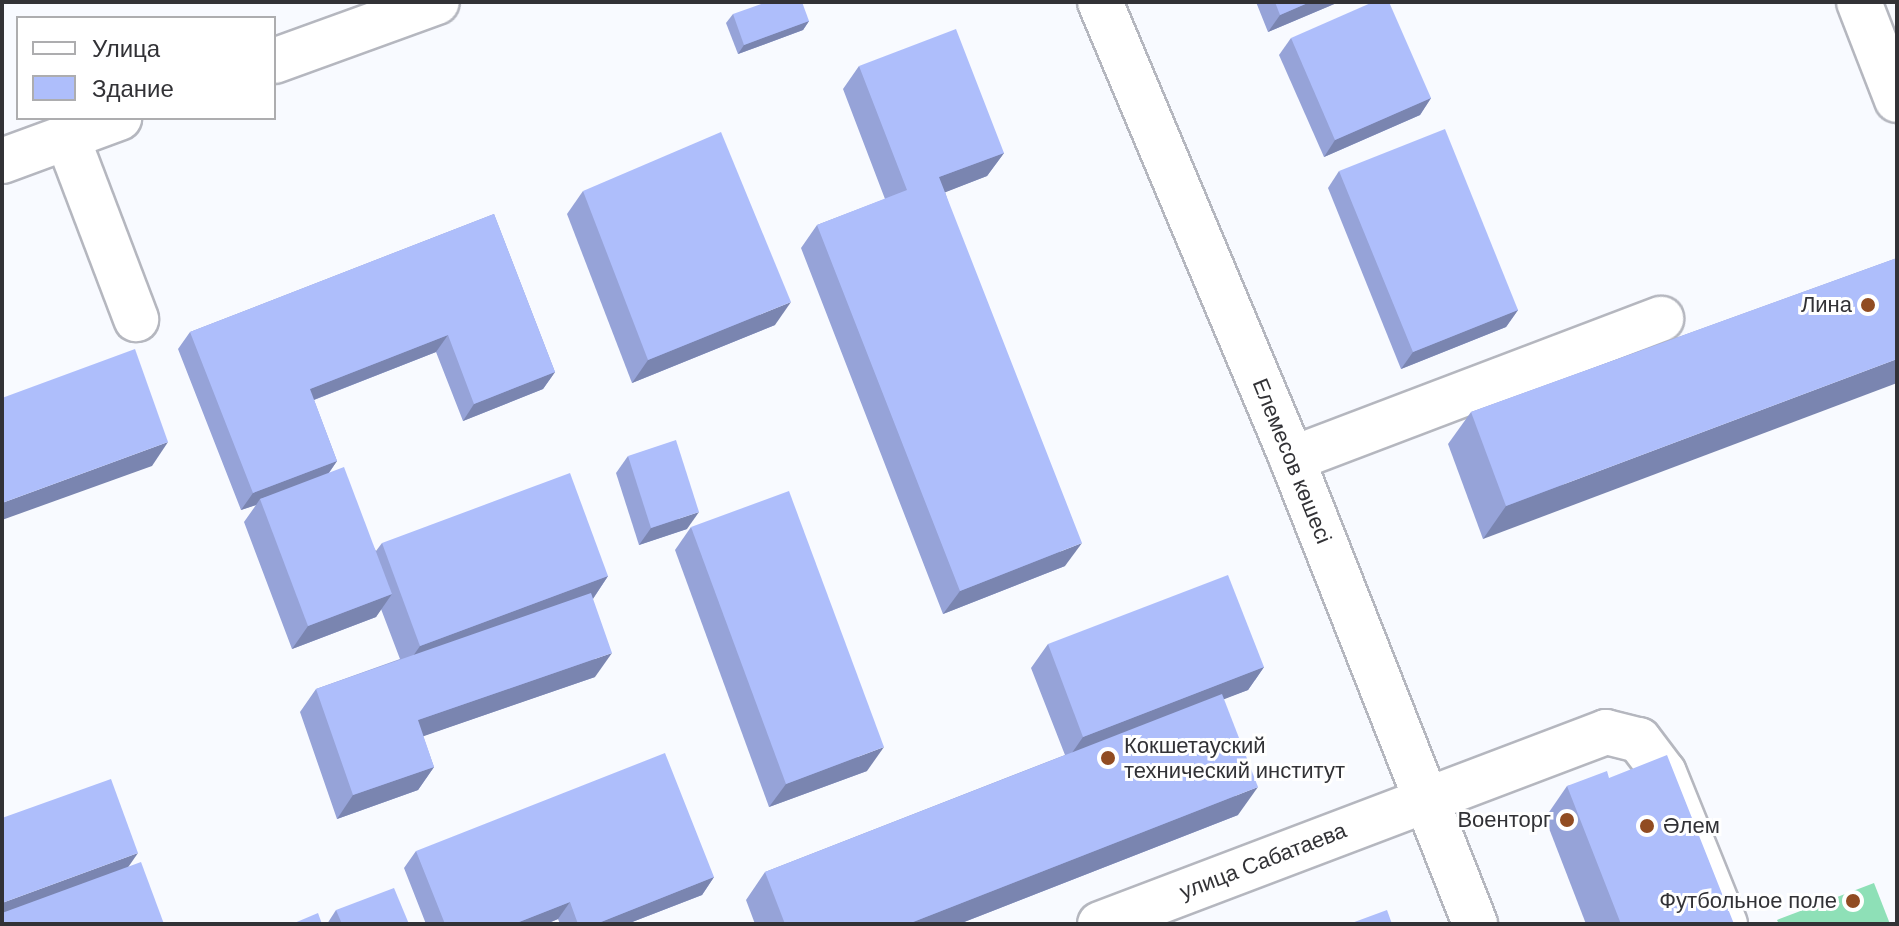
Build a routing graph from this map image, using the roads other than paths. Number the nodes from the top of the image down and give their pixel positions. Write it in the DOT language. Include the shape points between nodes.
graph roads {
  1 [pos="437,2"];
  2 [pos="1100,2"];
  3 [pos="1859,2"];
  4 [pos="276,60"];
  5 [pos="1897,100"];
  6 [pos="114,120"];
  7 [pos="67,137"];
  8 [pos="2,161"];
  9 [pos="136,319"];
  10 [pos="1661,319"];
  11 [pos="1292,459"];
  12 [pos="1425,798"];
  13 [pos="1100,924"];
  14 [pos="1475,924"];
  15 [pos="1725,924"];
  1 -- 4 [label="street"];
  2 -- 11 [label="street, Елемесов көшесі"];
  3 -- 5 [label="street"];
  6 -- 7 [label="street"];
  7 -- 8 [label="street"];
  7 -- 9 [label="street"];
  10 -- 11 [label="street"];
  11 -- 12 [label="street, Елемесов көшесі"];
  12 -- 13 [label="street, улица Сабатаева"];
  12 -- 14 [label="street, Елемесов көшесі"];
  12 -- 15 [label="street, улица Сабатаева" via="1606,732 1639,740 1664,773"];
}
